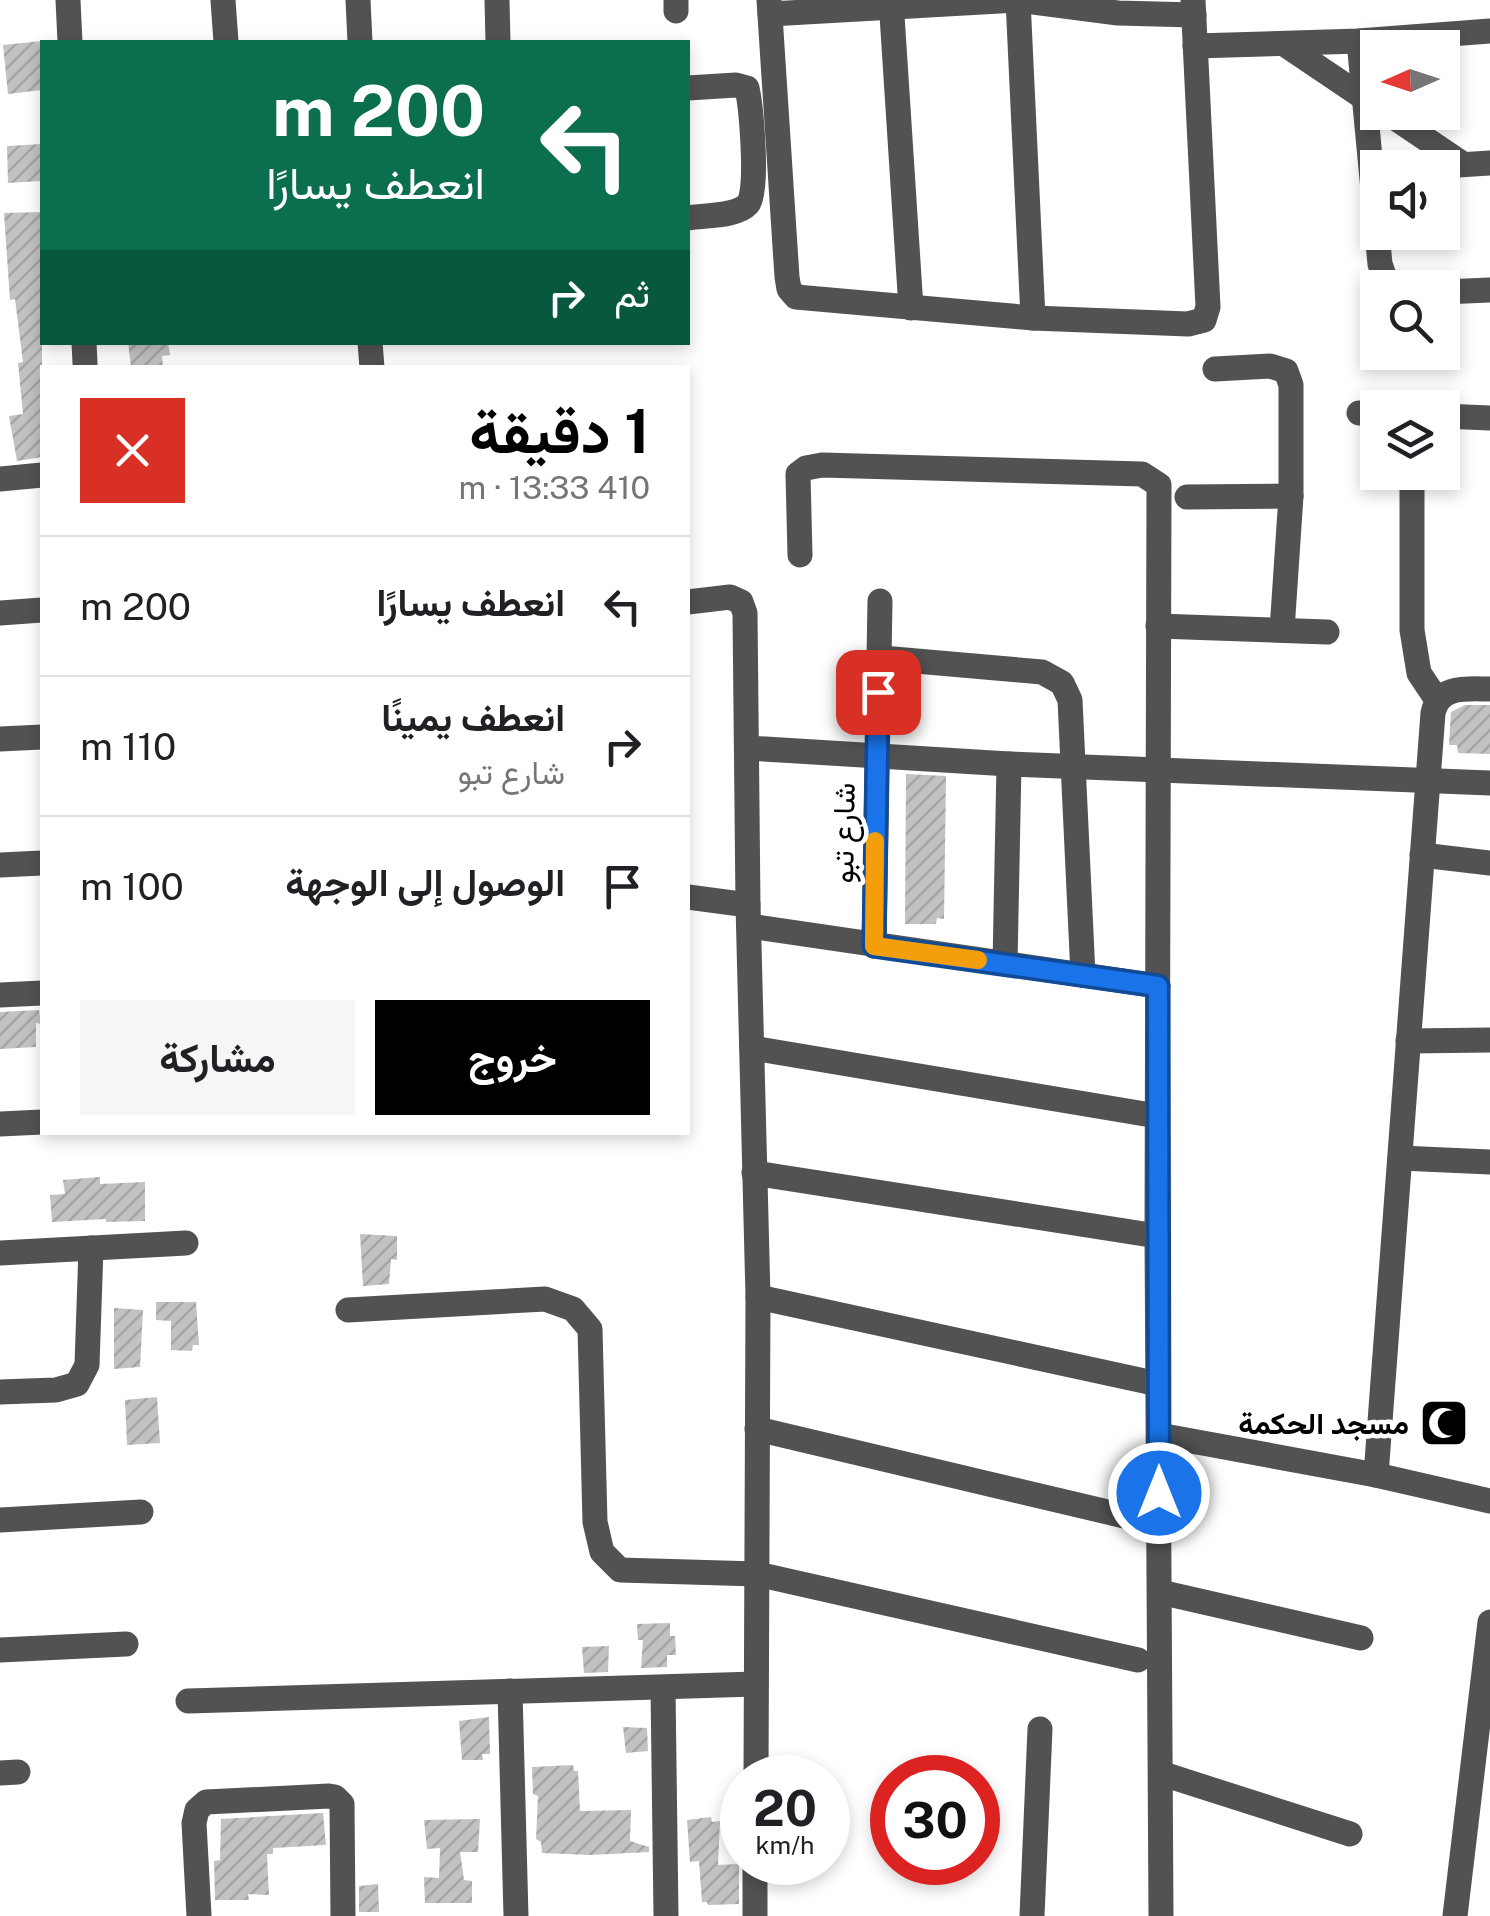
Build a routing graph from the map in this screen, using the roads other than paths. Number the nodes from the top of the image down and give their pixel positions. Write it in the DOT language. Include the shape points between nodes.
graph roads {
  1 [pos="68,0"];
  2 [pos="224,0"];
  3 [pos="358,0"];
  4 [pos="497,0"];
  5 [pos="1018,0"];
  6 [pos="892,3"];
  7 [pos="769,7"];
  8 [pos="1194,8"];
  9 [pos="1490,31"];
  10 [pos="70,40"];
  11 [pos="226,40"];
  12 [pos="360,40"];
  13 [pos="498,40"];
  14 [pos="1359,41"];
  15 [pos="1284,44"];
  16 [pos="1360,45"];
  17 [pos="1196,46"];
  18 [pos="690,88"];
  19 [pos="1360,95"];
  20 [pos="1412,130"];
  21 [pos="1490,163"];
  22 [pos="1460,164"];
  23 [pos="1463,164"];
  24 [pos="690,218"];
  25 [pos="1490,290"];
  26 [pos="1460,291"];
  27 [pos="912,308"];
  28 [pos="1034,318"];
  29 [pos="1215,369"];
  30 [pos="1460,417"];
  31 [pos="1490,418"];
  32 [pos="40,475"];
  33 [pos="0,479"];
  34 [pos="1412,490"];
  35 [pos="1290,496"];
  36 [pos="1187,497"];
  37 [pos="800,555"];
  38 [pos="690,602"];
  39 [pos="880,602"];
  40 [pos="40,610"];
  41 [pos="0,613"];
  42 [pos="1158,626"];
  43 [pos="1282,630"];
  44 [pos="1327,632"];
  45 [pos="882,658"];
  46 [pos="1490,689"];
  47 [pos="1437,700"];
  48 [pos="40,737"];
  49 [pos="0,739"];
  50 [pos="748,748"];
  51 [pos="876,757"];
  52 [pos="1009,764"];
  53 [pos="1073,766"];
  54 [pos="1156,770"];
  55 [pos="1428,782"];
  56 [pos="1490,783"];
  57 [pos="1422,855"];
  58 [pos="1490,862"];
  59 [pos="40,863"];
  60 [pos="0,865"];
  61 [pos="690,898"];
  62 [pos="748,916"];
  63 [pos="874,946"];
  64 [pos="1005,964"];
  65 [pos="1083,975"];
  66 [pos="1158,986"];
  67 [pos="40,992"];
  68 [pos="0,995"];
  69 [pos="1490,1040"];
  70 [pos="1408,1041"];
  71 [pos="752,1048"];
  72 [pos="1157,1116"];
  73 [pos="40,1122"];
  74 [pos="0,1124"];
  75 [pos="1400,1158"];
  76 [pos="1490,1162"];
  77 [pos="754,1173"];
  78 [pos="1156,1236"];
  79 [pos="186,1243"];
  80 [pos="90,1248"];
  81 [pos="0,1252"];
  82 [pos="758,1298"];
  83 [pos="348,1310"];
  84 [pos="1158,1384"];
  85 [pos="0,1392"];
  86 [pos="758,1429"];
  87 [pos="1159,1435"];
  88 [pos="1376,1476"];
  89 [pos="1490,1501"];
  90 [pos="140,1512"];
  91 [pos="1137,1519"];
  92 [pos="0,1520"];
  93 [pos="757,1574"];
  94 [pos="1160,1592"];
  95 [pos="1490,1622"];
  96 [pos="1361,1638"];
  97 [pos="126,1644"];
  98 [pos="0,1650"];
  99 [pos="1138,1660"];
  100 [pos="756,1684"];
  101 [pos="662,1688"];
  102 [pos="510,1691"];
  103 [pos="188,1702"];
  104 [pos="1040,1729"];
  105 [pos="756,1755"];
  106 [pos="1163,1774"];
  107 [pos="1350,1834"];
  108 [pos="755,1885"];
  109 [pos="198,1916"];
  110 [pos="344,1916"];
  111 [pos="516,1916"];
  112 [pos="666,1916"];
  113 [pos="755,1916"];
  114 [pos="1032,1916"];
  115 [pos="1162,1916"];
  116 [pos="1455,1916"];
  1 -- 10 [label="street"];
  2 -- 11 [label="street"];
  3 -- 12 [label="street"];
  4 -- 13 [label="street"];
  5 -- 6 [label="street"];
  5 -- 8 [label="street" via="1118,13"];
  5 -- 28 [label="street"];
  6 -- 7 [label="street"];
  6 -- 27 [label="street"];
  7 -- 27 [label="street" via="789,289 808,300"];
  8 -- 17 [label="street"];
  9 -- 14 [label="street"];
  14 -- 15 [label="street"];
  14 -- 16 [label="street"];
  15 -- 17 [label="street"];
  15 -- 19 [label="street"];
  17 -- 28 [label="street" via="1204,320"];
  18 -- 24 [label="street" via="747,88 754,186 738,211"];
  20 -- 23 [label="street"];
  21 -- 23 [label="street"];
  22 -- 23 [label="street"];
  25 -- 26 [label="street"];
  27 -- 28 [label="street"];
  29 -- 35 [label="street" via="1286,371"];
  30 -- 31 [label="street"];
  32 -- 33 [label="street"];
  34 -- 47 [label="street" via="1412,630 1418,674"];
  35 -- 36 [label="street"];
  35 -- 43 [label="street"];
  37 -- 42 [label="street" via="798,474 806,468 1142,474 1160,494"];
  38 -- 50 [label="street" via="741,602"];
  39 -- 45 [label="street, شارع تبو"];
  40 -- 41 [label="street"];
  42 -- 43 [label="street"];
  42 -- 54 [label="street"];
  43 -- 44 [label="street"];
  45 -- 51 [label="street, شارع تبو"];
  45 -- 53 [label="street" via="1042,672 1062,682 1070,700"];
  46 -- 47 [label="street" via="1450,691"];
  47 -- 55 [label="street"];
  48 -- 49 [label="street"];
  50 -- 51 [label="street"];
  50 -- 62 [label="street"];
  51 -- 52 [label="street"];
  51 -- 63 [label="street, شارع تبو"];
  52 -- 53 [label="street"];
  52 -- 64 [label="street"];
  53 -- 54 [label="street"];
  53 -- 65 [label="street"];
  54 -- 55 [label="street"];
  54 -- 66 [label="street"];
  55 -- 56 [label="street"];
  55 -- 57 [label="street"];
  57 -- 58 [label="street"];
  57 -- 70 [label="street"];
  59 -- 60 [label="street"];
  61 -- 62 [label="street"];
  62 -- 63 [label="street"];
  62 -- 71 [label="street"];
  63 -- 64 [label="street"];
  64 -- 65 [label="street"];
  65 -- 66 [label="street"];
  66 -- 72 [label="street"];
  67 -- 68 [label="street"];
  69 -- 70 [label="street"];
  70 -- 75 [label="street"];
  71 -- 72 [label="street"];
  71 -- 77 [label="street"];
  72 -- 78 [label="street"];
  73 -- 74 [label="street"];
  75 -- 76 [label="street"];
  75 -- 88 [label="street"];
  77 -- 78 [label="street"];
  77 -- 82 [label="street"];
  78 -- 84 [label="street"];
  79 -- 80 [label="street"];
  80 -- 81 [label="street"];
  80 -- 85 [label="street" via="87,1365 77,1384"];
  82 -- 84 [label="street"];
  82 -- 86 [label="street"];
  83 -- 93 [label="street" via="546,1299 573,1309 590,1329 595,1522 602,1552 620,1570"];
  84 -- 87 [label="street"];
  86 -- 91 [label="street"];
  86 -- 93 [label="street"];
  87 -- 88 [label="street"];
  87 -- 94 [label="street"];
  88 -- 89 [label="street"];
  90 -- 92 [label="street"];
  93 -- 99 [label="street"];
  93 -- 100 [label="street"];
  94 -- 96 [label="street"];
  94 -- 106 [label="street"];
  95 -- 116 [label="street"];
  97 -- 98 [label="street"];
  100 -- 101 [label="street"];
  100 -- 105 [label="street"];
  101 -- 102 [label="street"];
  101 -- 112 [label="street"];
  102 -- 103 [label="street"];
  102 -- 111 [label="street"];
  104 -- 114 [label="street"];
  106 -- 107 [label="street"];
  106 -- 115 [label="street"];
  108 -- 113 [label="street"];
  109 -- 110 [label="street" via="197,1810 206,1802 329,1796 342,1804"];
}
